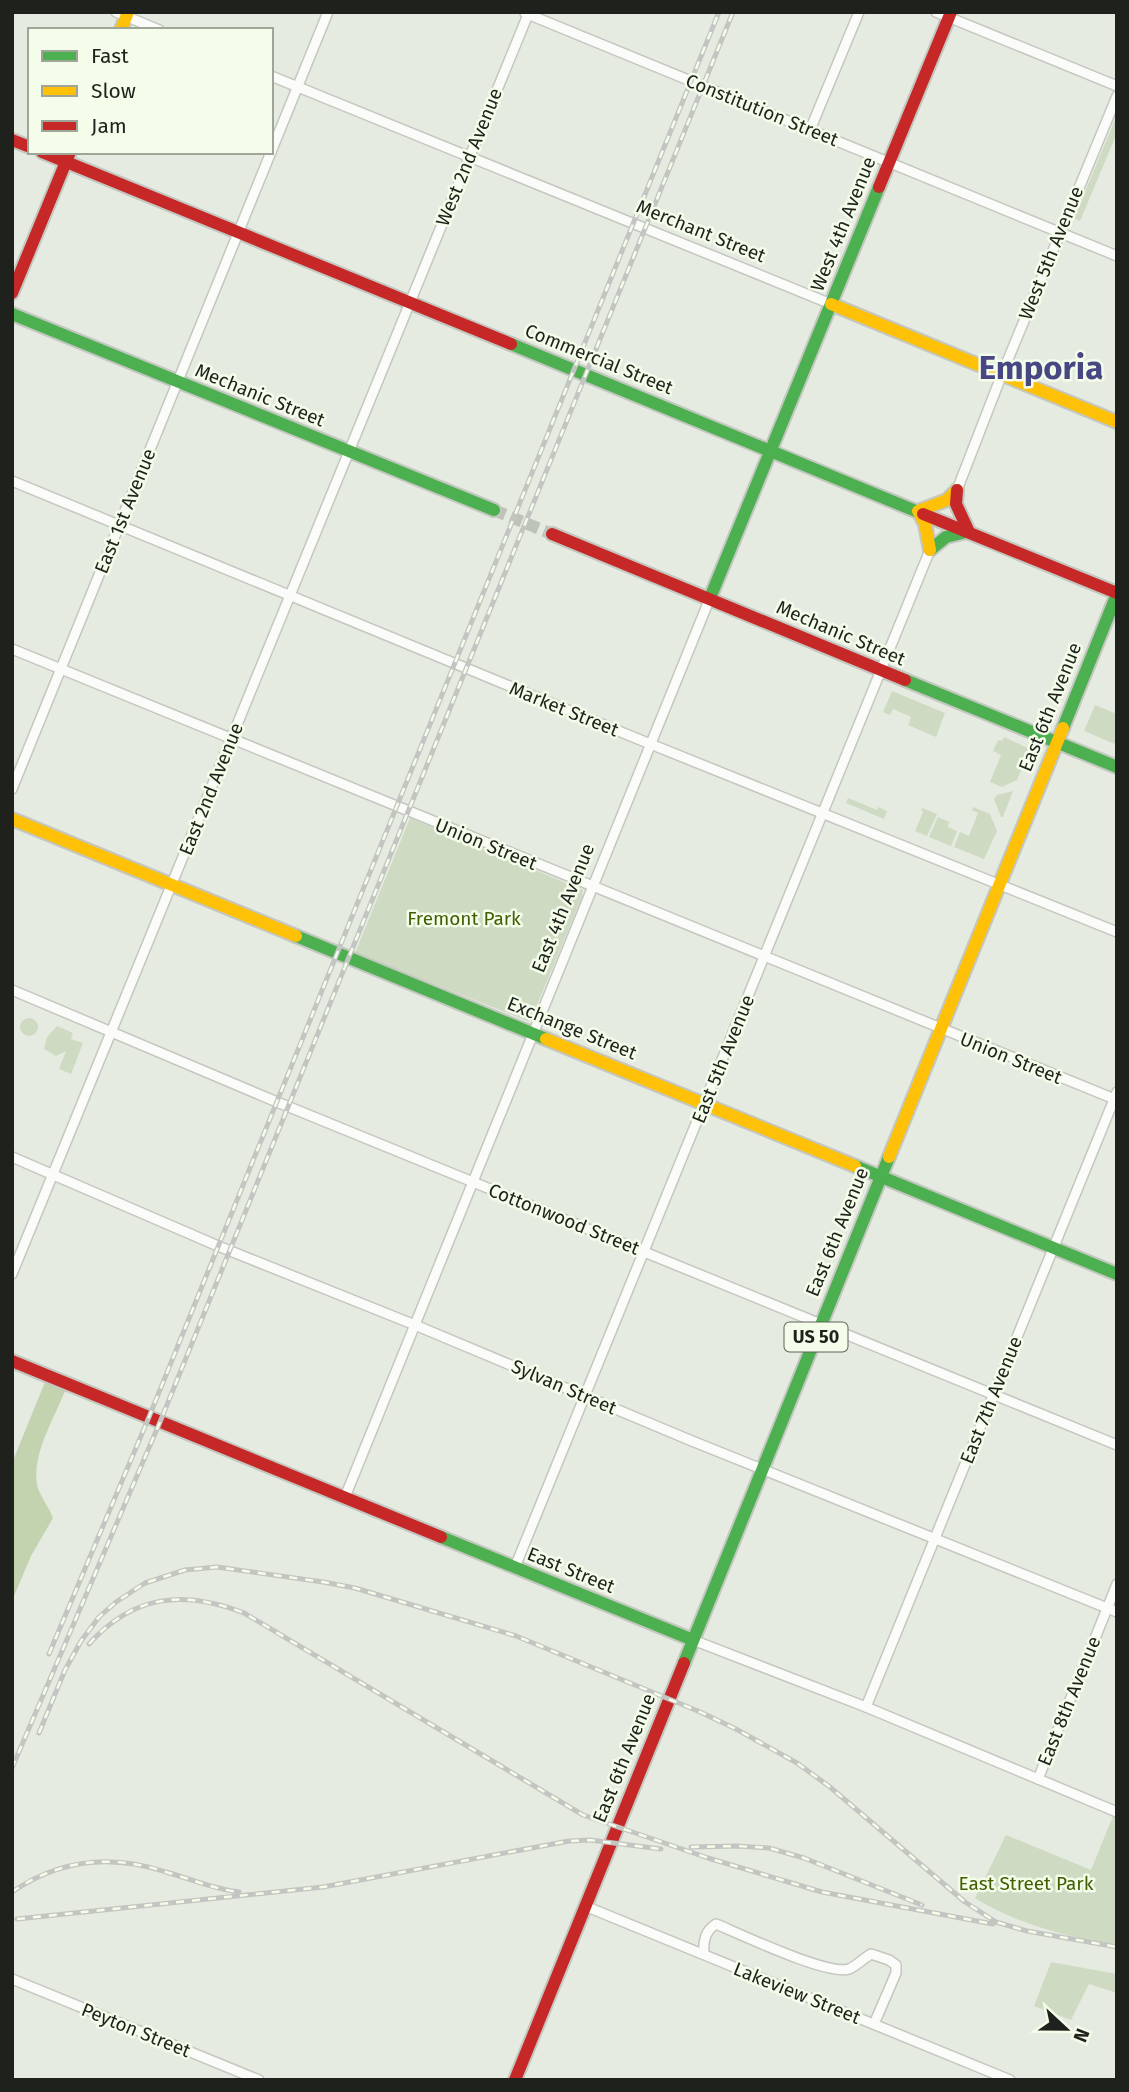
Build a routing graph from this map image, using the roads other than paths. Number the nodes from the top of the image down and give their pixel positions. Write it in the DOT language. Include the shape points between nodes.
graph roads {
  1 [pos="328,12"];
  2 [pos="859,12"];
  3 [pos="936,12"];
  4 [pos="527,13"];
  5 [pos="123,14"];
  6 [pos="950,15"];
  7 [pos="154,28"];
  8 [pos="273,77"];
  9 [pos="1117,86"];
  10 [pos="298,87"];
  11 [pos="1117,96"];
  12 [pos="810,130"];
  13 [pos="273,147"];
  14 [pos="270,154"];
  15 [pos="68,157"];
  16 [pos="469,157"];
  17 [pos="889,162"];
  18 [pos="239,232"];
  19 [pos="1060,233"];
  20 [pos="1117,256"];
  21 [pos="12,293"];
  22 [pos="410,302"];
  23 [pos="831,304"];
  24 [pos="12,314"];
  25 [pos="1002,374"];
  26 [pos="178,383"];
  27 [pos="1117,422"];
  28 [pos="771,451"];
  29 [pos="349,452"];
  30 [pos="12,481"];
  31 [pos="957,489"];
  32 [pos="494,510"];
  33 [pos="918,511"];
  34 [pos="120,525"];
  35 [pos="970,532"];
  36 [pos="552,534"];
  37 [pos="930,550"];
  38 [pos="1117,593"];
  39 [pos="291,595"];
  40 [pos="710,598"];
  41 [pos="12,649"];
  42 [pos="61,669"];
  43 [pos="881,671"];
  44 [pos="232,739"];
  45 [pos="1056,742"];
  46 [pos="650,744"];
  47 [pos="1117,767"];
  48 [pos="12,789"];
  49 [pos="823,812"];
  50 [pos="12,819"];
  51 [pos="172,884"];
  52 [pos="999,884"];
  53 [pos="592,887"];
  54 [pos="1117,932"];
  55 [pos="764,957"];
  56 [pos="12,990"];
  57 [pos="940,1029"];
  58 [pos="112,1031"];
  59 [pos="534,1033"];
  60 [pos="1116,1097"];
  61 [pos="705,1104"];
  62 [pos="12,1157"];
  63 [pos="54,1174"];
  64 [pos="880,1177"];
  65 [pos="474,1182"];
  66 [pos="1053,1248"];
  67 [pos="644,1252"];
  68 [pos="12,1274"];
  69 [pos="1117,1274"];
  70 [pos="415,1325"];
  71 [pos="821,1325"];
  72 [pos="12,1361"];
  73 [pos="994,1395"];
  74 [pos="585,1396"];
  75 [pos="1117,1445"];
  76 [pos="762,1469"];
  77 [pos="345,1497"];
  78 [pos="935,1538"];
  79 [pos="515,1567"];
  80 [pos="1117,1584"];
  81 [pos="1107,1608"];
  82 [pos="1117,1612"];
  83 [pos="693,1640"];
  84 [pos="866,1707"];
  85 [pos="1038,1779"];
  86 [pos="1117,1811"];
  87 [pos="585,1906"];
  88 [pos="704,1954"];
  89 [pos="12,1979"];
  90 [pos="874,2024"];
  91 [pos="259,2080"];
  92 [pos="514,2080"];
  93 [pos="1010,2080"];
  1 -- 10 [label="street, East 1st Avenue"];
  2 -- 12 [label="street"];
  3 -- 6 [label="street"];
  4 -- 12 [label="street, Constitution Street"];
  4 -- 16 [label="street, West 2nd Avenue"];
  5 -- 7 [label="street"];
  6 -- 9 [label="street"];
  6 -- 17 [label="street, West 4th Avenue"];
  8 -- 10 [label="street, Merchant Street"];
  10 -- 13 [label="street, East 1st Avenue"];
  10 -- 16 [label="street, Merchant Street"];
  11 -- 19 [label="street, West 5th Avenue"];
  12 -- 17 [label="street, Constitution Street"];
  14 -- 18 [label="street, East 1st Avenue"];
  15 -- 18 [label="street, Commercial Street"];
  15 -- 21 [label="street"];
  16 -- 22 [label="street, West 2nd Avenue"];
  16 -- 23 [label="street, Merchant Street"];
  17 -- 19 [label="street, Constitution Street"];
  17 -- 23 [label="street, West 4th Avenue"];
  18 -- 22 [label="street, Commercial Street"];
  18 -- 26 [label="street, East 1st Avenue"];
  19 -- 20 [label="street, Constitution Street"];
  19 -- 25 [label="street, West 5th Avenue"];
  22 -- 28 [label="street, Commercial Street"];
  22 -- 29 [label="street, East 2nd Avenue"];
  23 -- 25 [label="street, Merchant Street"];
  23 -- 28 [label="street, West 4th Avenue"];
  24 -- 26 [label="street, Mechanic Street"];
  25 -- 27 [label="street, Merchant Street"];
  25 -- 31 [label="street, West 5th Avenue"];
  26 -- 29 [label="street, Mechanic Street"];
  26 -- 34 [label="street, East 1st Avenue"];
  28 -- 33 [label="street, Commercial Street"];
  28 -- 40 [label="street, East 4th Avenue"];
  29 -- 32 [label="street, Mechanic Street"];
  29 -- 39 [label="street, East 2nd Avenue"];
  30 -- 34 [label="street, Market Street"];
  31 -- 33 [label="street" via="947,500"];
  31 -- 35 [label="street" via="956,504"];
  33 -- 35 [label="street, Commercial Street"];
  33 -- 37 [label="street"];
  34 -- 39 [label="street, Market Street"];
  34 -- 42 [label="street, East 1st Avenue"];
  35 -- 37 [label="street" via="954,533"];
  35 -- 38 [label="street, Commercial Street"];
  36 -- 40 [label="street, Mechanic Street"];
  37 -- 43 [label="street, East 5th Avenue"];
  38 -- 45 [label="street, East 6th Avenue / US 50"];
  39 -- 44 [label="street, East 2nd Avenue"];
  39 -- 46 [label="street, Market Street"];
  40 -- 43 [label="street, Mechanic Street"];
  40 -- 46 [label="street, East 4th Avenue"];
  41 -- 42 [label="street, Union Street"];
  42 -- 44 [label="street, Union Street"];
  42 -- 48 [label="street, East 1st Avenue"];
  43 -- 45 [label="street, Mechanic Street"];
  43 -- 49 [label="street, East 5th Avenue"];
  44 -- 51 [label="street, East 2nd Avenue"];
  44 -- 53 [label="street, Union Street"];
  45 -- 47 [label="street, Mechanic Street"];
  45 -- 52 [label="street, East 6th Avenue / US 50"];
  46 -- 49 [label="street, Market Street"];
  46 -- 53 [label="street, East 4th Avenue"];
  49 -- 52 [label="street, Market Street"];
  49 -- 55 [label="street, East 5th Avenue"];
  50 -- 51 [label="street, Exchange Street"];
  51 -- 58 [label="street, East 2nd Avenue"];
  51 -- 59 [label="street, Exchange Street"];
  52 -- 54 [label="street, Market Street"];
  52 -- 57 [label="street, East 6th Avenue / US 50"];
  53 -- 55 [label="street, Union Street"];
  53 -- 59 [label="street, East 4th Avenue"];
  55 -- 57 [label="street, Union Street"];
  55 -- 61 [label="street, East 5th Avenue"];
  56 -- 58 [label="street, Cottonwood Street"];
  57 -- 60 [label="street, Union Street"];
  57 -- 64 [label="street, East 6th Avenue / US 50"];
  58 -- 63 [label="street, East 2nd Avenue"];
  58 -- 65 [label="street, Cottonwood Street"];
  59 -- 61 [label="street, Exchange Street"];
  59 -- 65 [label="street, East 4th Avenue"];
  60 -- 66 [label="street, East 7th Avenue"];
  61 -- 64 [label="street, Exchange Street"];
  61 -- 67 [label="street, East 5th Avenue"];
  62 -- 63 [label="street, Sylvan Street"];
  63 -- 68 [label="street, East 2nd Avenue"];
  63 -- 70 [label="street, Sylvan Street" via="218,1247"];
  64 -- 66 [label="street, Exchange Street"];
  64 -- 71 [label="street, East 6th Avenue / US 50"];
  65 -- 67 [label="street, Cottonwood Street"];
  65 -- 70 [label="street, East 4th Avenue"];
  66 -- 69 [label="street, Exchange Street"];
  66 -- 73 [label="street, East 7th Avenue"];
  67 -- 71 [label="street, Cottonwood Street"];
  67 -- 74 [label="street, East 5th Avenue"];
  70 -- 74 [label="street, Sylvan Street"];
  70 -- 77 [label="street, East 4th Avenue"];
  71 -- 73 [label="street, Cottonwood Street"];
  71 -- 76 [label="street, East 6th Avenue / US 50"];
  72 -- 77 [label="street, East Street"];
  73 -- 75 [label="street, Cottonwood Street"];
  73 -- 78 [label="street, East 7th Avenue"];
  74 -- 76 [label="street, Sylvan Street"];
  74 -- 79 [label="street, East 5th Avenue"];
  76 -- 78 [label="street, Sylvan Street"];
  76 -- 83 [label="street, East 6th Avenue / US 50"];
  77 -- 79 [label="street, East Street"];
  78 -- 81 [label="street, Sylvan Street"];
  78 -- 84 [label="street, East 7th Avenue"];
  79 -- 83 [label="street, East Street"];
  80 -- 81 [label="street, East 8th Avenue"];
  81 -- 82 [label="street, Sylvan Street"];
  81 -- 85 [label="street, East 8th Avenue"];
  83 -- 84 [label="street, East Street"];
  83 -- 87 [label="street, East 6th Avenue / US 50"];
  84 -- 85 [label="street, East Street"];
  85 -- 86 [label="street, East Street"];
  87 -- 88 [label="street, Lakeview Street"];
  87 -- 92 [label="street, East 6th Avenue / US 50"];
  88 -- 90 [label="street, Lakeview Street"];
  88 -- 90 [label="street" via="705,1935 716,1924 804,1961 840,1969 850,1969 871,1954 889,1960 896,1965 895,1973"];
  89 -- 91 [label="street, Peyton Street"];
  90 -- 93 [label="street, Lakeview Street"];
}
